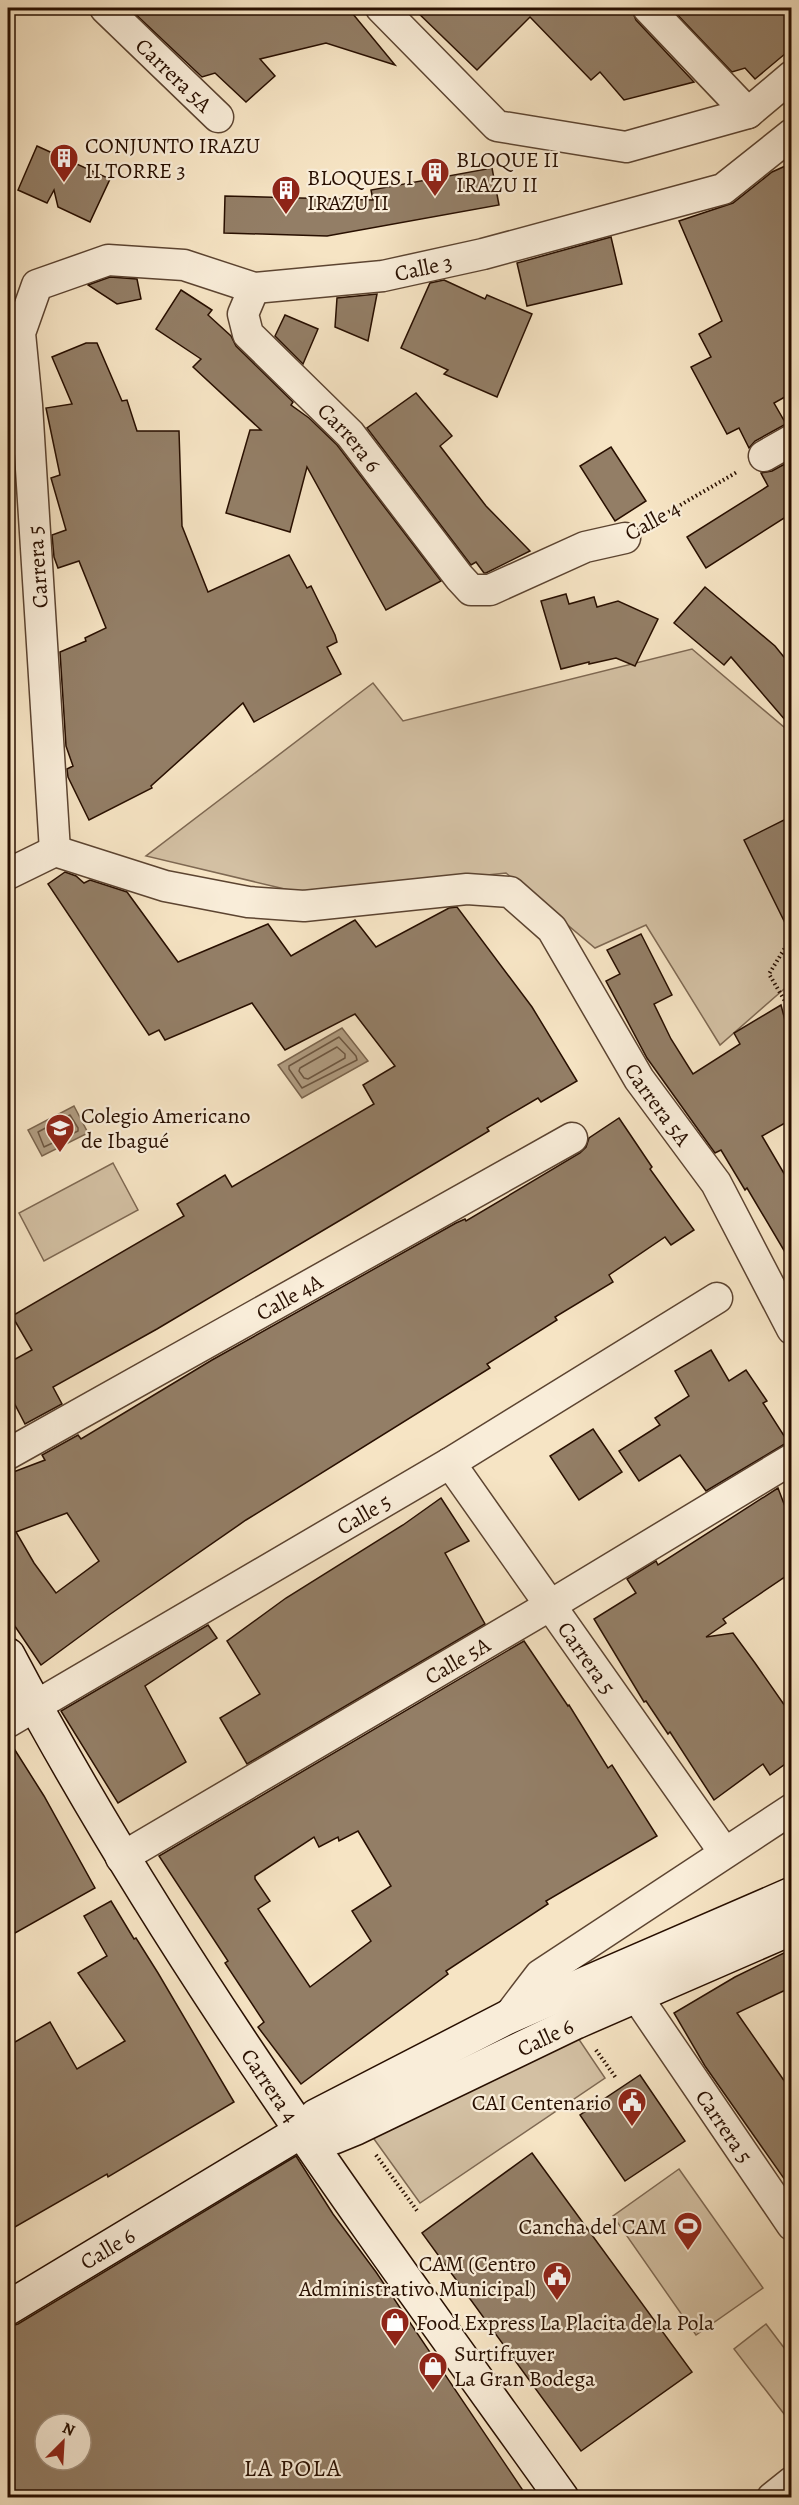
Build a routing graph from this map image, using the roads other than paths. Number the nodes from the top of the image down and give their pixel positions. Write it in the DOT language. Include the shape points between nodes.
graph roads {
  1 [pos="105,8"];
  2 [pos="381,8"];
  3 [pos="648,8"];
  4 [pos="792,76"];
  5 [pos="748,113"];
  6 [pos="218,117"];
  7 [pos="792,134"];
  8 [pos="37,285"];
  9 [pos="254,288"];
  10 [pos="17,409"];
  11 [pos="792,440"];
  12 [pos="764,456"];
  13 [pos="625,538"];
  14 [pos="471,590"];
  15 [pos="55,851"];
  16 [pos="8,874"];
  17 [pos="572,1138"];
  18 [pos="717,1298"];
  19 [pos="792,1329"];
  20 [pos="8,1454"];
  21 [pos="792,1459"];
  22 [pos="450,1463"];
  23 [pos="549,1606"];
  24 [pos="8,1655"];
  25 [pos="21,1715"];
  26 [pos="792,1809"];
  27 [pos="724,1852"];
  28 [pos="121,1857"];
  29 [pos="792,1894"];
  30 [pos="792,1928"];
  31 [pos="637,1997"];
  32 [pos="508,2017"];
  33 [pos="300,2132"];
  34 [pos="792,2225"];
  35 [pos="8,2308"];
  36 [pos="792,2482"];
  37 [pos="562,2498"];
  38 [pos="771,2498"];
  1 -- 6 [label="street, Carrera 5A"];
  2 -- 5 [label="street" via="497,126 626,147"];
  3 -- 5 [label="street"];
  4 -- 5 [label="street"];
  7 -- 9 [label="street, Calle 3" via="723,189 483,254 383,276"];
  8 -- 9 [label="street, Calle 3" via="108,260 184,265"];
  8 -- 10 [label="street, Carrera 5" via="20,333"];
  9 -- 14 [label="street, Carrera 6" via="243,314 248,334 350,434"];
  10 -- 15 [label="street, Carrera 5"];
  11 -- 12 [label="street"];
  13 -- 14 [label="street, Calle 4" via="585,547 490,590"];
  15 -- 16 [label="street"];
  15 -- 19 [label="street, Carrera 5A" via="165,886 248,902 304,906 467,889 510,892 552,929 639,1079 716,1183"];
  17 -- 20 [label="street, Calle 4A"];
  18 -- 22 [label="street, Calle 5"];
  21 -- 23 [label="street, Calle 5A"];
  22 -- 23 [label="street, Carrera 5"];
  22 -- 25 [label="street, Calle 5"];
  23 -- 27 [label="street, Carrera 5"];
  23 -- 28 [label="street, Calle 5A"];
  24 -- 25 [label="street, Carrera 4"];
  25 -- 28 [label="street, Carrera 4"];
  26 -- 27 [label="street, Calle 6"];
  27 -- 32 [label="street, Calle 6" via="540,1975"];
  28 -- 33 [label="street, Carrera 4"];
  29 -- 32 [label="street, Calle 6"];
  30 -- 31 [label="street, Calle 6"];
  31 -- 33 [label="street, Calle 6" via="334,2137"];
  31 -- 34 [label="street, Carrera 5"];
  32 -- 33 [label="street, Calle 6" via="316,2116"];
  33 -- 35 [label="street, Calle 6"];
  33 -- 37 [label="street, Carrera 4"];
  36 -- 38 [label="street"];
}
